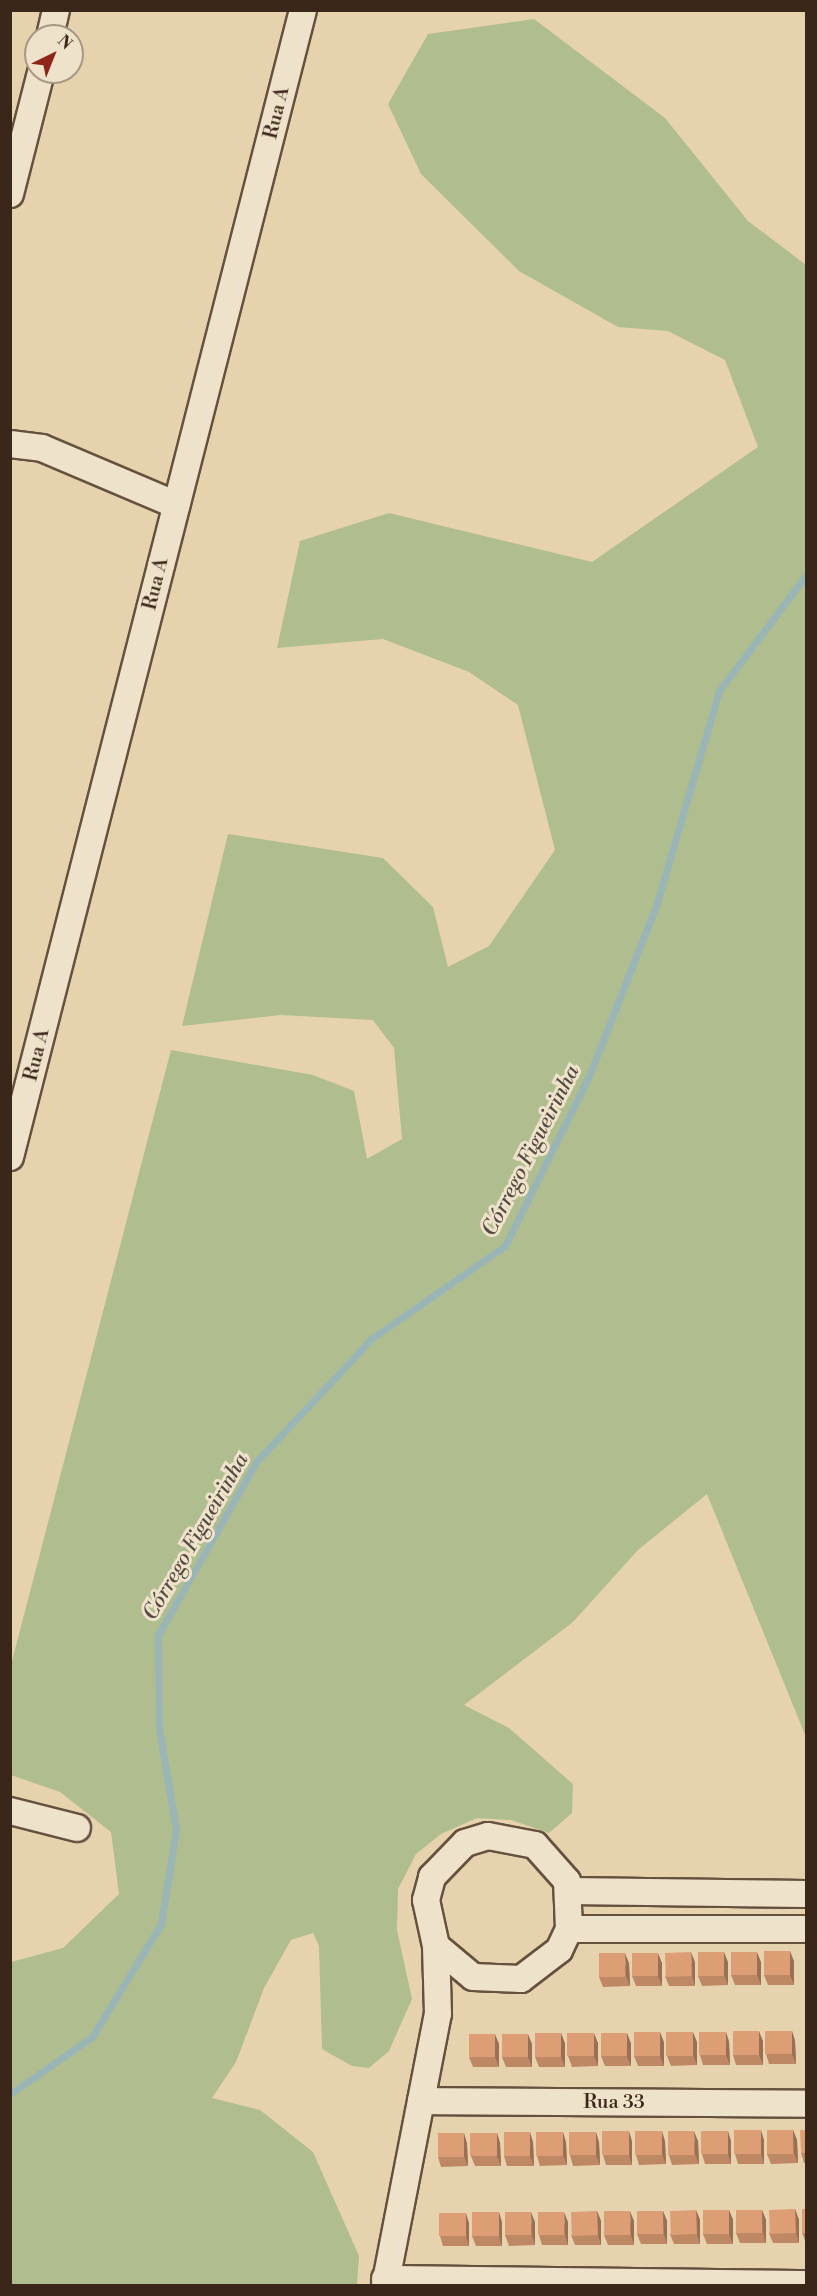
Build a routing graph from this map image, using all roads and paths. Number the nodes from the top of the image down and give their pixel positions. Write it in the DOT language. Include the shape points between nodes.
graph roads {
  1 [pos="303,10"];
  2 [pos="38,84"];
  3 [pos="10,194"];
  4 [pos="10,444"];
  5 [pos="176,505"];
  6 [pos="10,1158"];
  7 [pos="10,1811"];
  8 [pos="77,1828"];
  9 [pos="568,1891"];
  10 [pos="807,1894"];
  11 [pos="569,1929"];
  12 [pos="807,1929"];
  13 [pos="436,1946"];
  14 [pos="473,1977"];
  15 [pos="438,2014"];
  16 [pos="421,2101"];
  17 [pos="807,2104"];
  18 [pos="385,2282"];
  19 [pos="807,2284"];
  1 -- 5 [label="street, Rua A"];
  2 -- 3 [label="street"];
  4 -- 5 [label="street" via="52,452"];
  5 -- 6 [label="street, Rua A"];
  7 -- 8 [label="street"];
  9 -- 10 [label="street"];
  9 -- 11 [label="street"];
  9 -- 13 [label="street" via="554,1861 535,1845 489,1836 465,1843 432,1877 426,1900"];
  11 -- 12 [label="street"];
  11 -- 14 [label="street" via="543,1968 521,1979"];
  13 -- 14 [label="street"];
  13 -- 15 [label="street"];
  14 -- 15 [label="street"];
  15 -- 16 [label="street"];
  16 -- 17 [label="street, Rua 33"];
  16 -- 18 [label="street"];
  18 -- 19 [label="street"];
}
